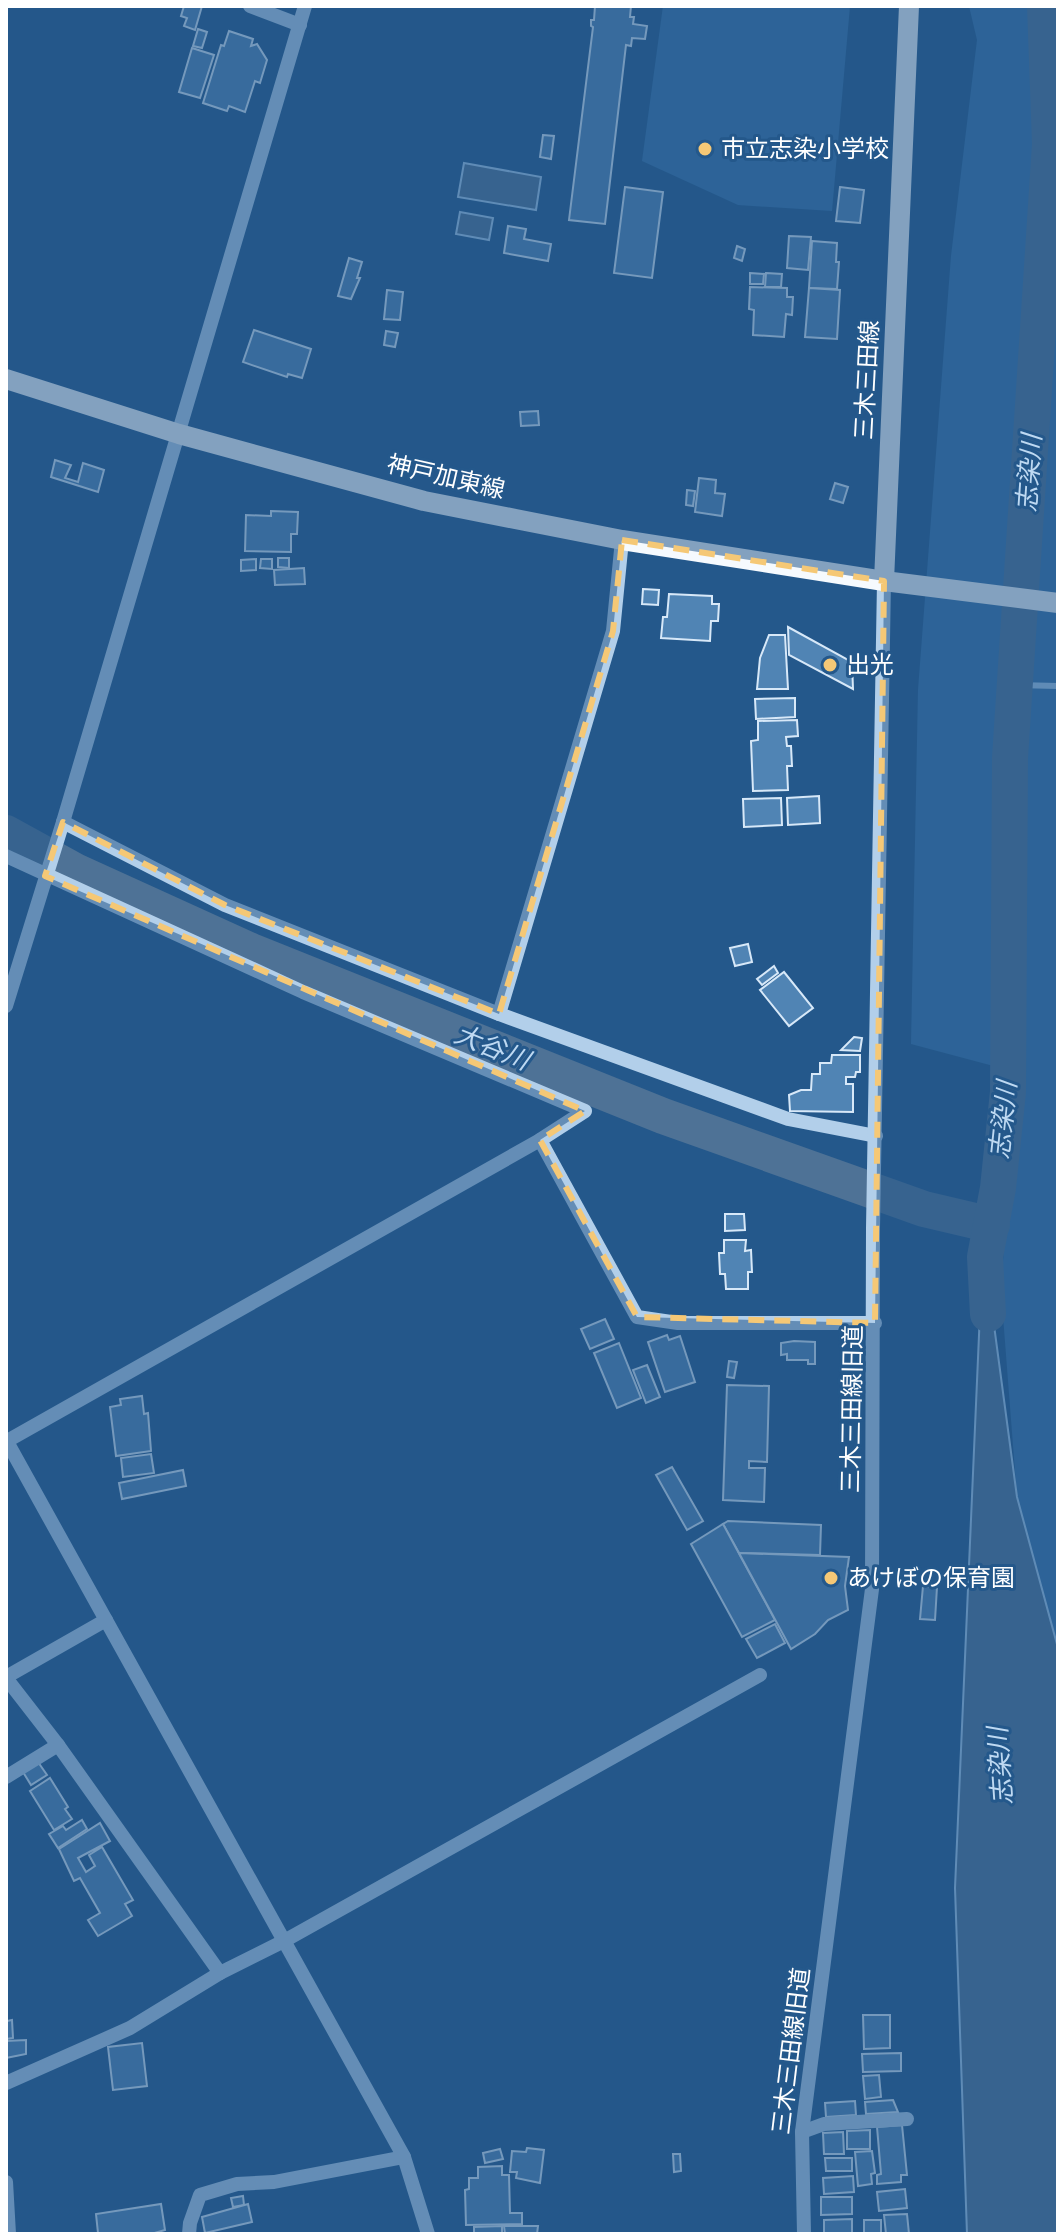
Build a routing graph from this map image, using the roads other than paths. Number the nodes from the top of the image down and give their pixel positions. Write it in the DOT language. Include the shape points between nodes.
graph roads {
  1 [pos="250,6"];
  2 [pos="305,6"];
  3 [pos="909,6"];
  4 [pos="300,25"];
  5 [pos="6,379"];
  6 [pos="179,434"];
  7 [pos="622,540"];
  8 [pos="884,581"];
  9 [pos="1058,603"];
  10 [pos="63,822"];
  11 [pos="6,856"];
  12 [pos="45,876"];
  13 [pos="6,1006"];
  14 [pos="499,1014"];
  15 [pos="876,1136"];
  16 [pos="540,1140"];
  17 [pos="875,1323"];
  18 [pos="6,1441"];
  19 [pos="106,1620"];
  20 [pos="760,1675"];
  21 [pos="6,1677"];
  22 [pos="58,1745"];
  23 [pos="6,1777"];
  24 [pos="284,1941"];
  25 [pos="220,1973"];
  26 [pos="6,2083"];
  27 [pos="907,2119"];
  28 [pos="802,2132"];
  29 [pos="404,2157"];
  30 [pos="6,2182"];
  31 [pos="9,2234"];
  32 [pos="189,2234"];
  33 [pos="428,2234"];
  34 [pos="804,2234"];
  1 -- 4 [label="street"];
  2 -- 4 [label="street"];
  3 -- 8 [label="main road, 三木三田線"];
  4 -- 6 [label="street"];
  5 -- 6 [label="main road, 神戸加東線"];
  6 -- 7 [label="main road, 神戸加東線" via="424,501"];
  6 -- 10 [label="street"];
  7 -- 8 [label="main road, 神戸加東線"];
  7 -- 14 [label="street" via="613,631"];
  8 -- 9 [label="main road"];
  8 -- 15 [label="street, 三木三田線旧道"];
  10 -- 12 [label="street"];
  10 -- 14 [label="street" via="225,905"];
  11 -- 12 [label="street"];
  12 -- 13 [label="street"];
  12 -- 16 [label="street" via="585,1111"];
  14 -- 15 [label="street" via="788,1119"];
  15 -- 17 [label="street, 三木三田線旧道"];
  16 -- 17 [label="street" via="637,1317 678,1323"];
  16 -- 18 [label="street"];
  17 -- 28 [label="street, 三木三田線旧道" via="872,1589"];
  18 -- 19 [label="street"];
  19 -- 21 [label="street"];
  19 -- 24 [label="street"];
  20 -- 24 [label="street"];
  21 -- 22 [label="street"];
  22 -- 23 [label="street"];
  22 -- 25 [label="street"];
  24 -- 25 [label="street"];
  24 -- 29 [label="street"];
  25 -- 26 [label="street" via="130,2028"];
  27 -- 28 [label="street" via="824,2124"];
  28 -- 34 [label="street, 三木三田線旧道"];
  29 -- 32 [label="street" via="237,2184 200,2195"];
  29 -- 33 [label="street"];
  30 -- 31 [label="street"];
}
